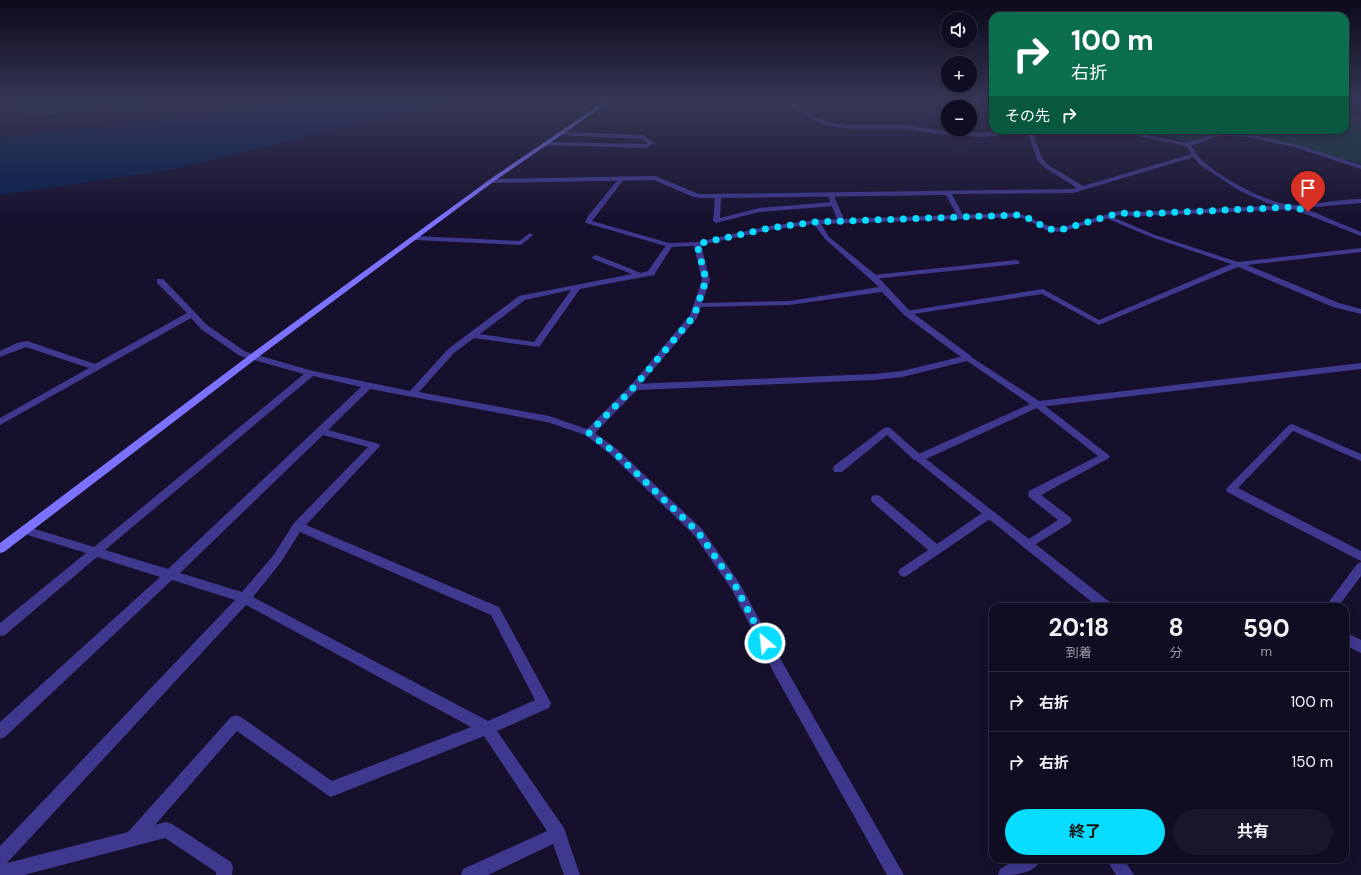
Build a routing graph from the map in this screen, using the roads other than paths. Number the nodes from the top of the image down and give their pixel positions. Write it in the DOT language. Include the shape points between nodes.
graph roads {
  1 [pos="549,141"];
  2 [pos="649,141"];
  3 [pos="1033,141"];
  4 [pos="1167,141"];
  5 [pos="1198,141"];
  6 [pos="1273,141"];
  7 [pos="545,144"];
  8 [pos="1188,145"];
  9 [pos="1196,156"];
  10 [pos="1361,166"];
  11 [pos="622,178"];
  12 [pos="491,181"];
  13 [pos="1082,188"];
  14 [pos="948,193"];
  15 [pos="830,194"];
  16 [pos="718,196"];
  17 [pos="1361,201"];
  18 [pos="834,204"];
  19 [pos="1295,207"];
  20 [pos="961,217"];
  21 [pos="1108,217"];
  22 [pos="841,221"];
  23 [pos="816,222"];
  24 [pos="1361,234"];
  25 [pos="530,235"];
  26 [pos="415,238"];
  27 [pos="697,244"];
  28 [pos="669,245"];
  29 [pos="1361,250"];
  30 [pos="596,258"];
  31 [pos="1016,262"];
  32 [pos="1238,264"];
  33 [pos="641,275"];
  34 [pos="873,277"];
  35 [pos="160,281"];
  36 [pos="578,286"];
  37 [pos="884,289"];
  38 [pos="698,305"];
  39 [pos="1361,312"];
  40 [pos="907,313"];
  41 [pos="192,314"];
  42 [pos="473,335"];
  43 [pos="0,354"];
  44 [pos="254,356"];
  45 [pos="968,358"];
  46 [pos="1361,366"];
  47 [pos="96,367"];
  48 [pos="311,373"];
  49 [pos="368,386"];
  50 [pos="634,387"];
  51 [pos="412,394"];
  52 [pos="1037,404"];
  53 [pos="0,422"];
  54 [pos="321,431"];
  55 [pos="589,433"];
  56 [pos="918,458"];
  57 [pos="1361,458"];
  58 [pos="838,469"];
  59 [pos="876,499"];
  60 [pos="989,514"];
  61 [pos="298,526"];
  62 [pos="25,530"];
  63 [pos="1028,545"];
  64 [pos="0,549"];
  65 [pos="936,550"];
  66 [pos="96,552"];
  67 [pos="1361,556"];
  68 [pos="1361,567"];
  69 [pos="904,572"];
  70 [pos="169,576"];
  71 [pos="245,598"];
  72 [pos="1102,603"];
  73 [pos="1334,603"];
  74 [pos="0,631"];
  75 [pos="1349,640"];
  76 [pos="1361,647"];
  77 [pos="487,728"];
  78 [pos="0,732"];
  79 [pos="558,834"];
  80 [pos="132,839"];
  81 [pos="0,858"];
  82 [pos="1026,863"];
  83 [pos="1117,863"];
  84 [pos="0,873"];
  85 [pos="224,875"];
  86 [pos="469,875"];
  87 [pos="572,875"];
  88 [pos="896,875"];
  89 [pos="1006,875"];
  90 [pos="1126,875"];
  1 -- 7 [label="street"];
  2 -- 7 [label="street" via="652,143 647,146"];
  3 -- 13 [label="street" via="1039,159 1046,166"];
  4 -- 8 [label="street"];
  5 -- 8 [label="street"];
  6 -- 10 [label="street"];
  7 -- 12 [label="street"];
  8 -- 9 [label="street"];
  9 -- 13 [label="street"];
  9 -- 19 [label="street" via="1240,189 1269,202"];
  11 -- 12 [label="street"];
  11 -- 16 [label="street" via="655,178 684,193"];
  11 -- 28 [label="street" via="588,222"];
  12 -- 26 [label="street"];
  13 -- 14 [label="street" via="1073,191"];
  14 -- 15 [label="street"];
  14 -- 20 [label="street"];
  15 -- 16 [label="street"];
  15 -- 18 [label="street"];
  16 -- 18 [label="street" via="716,221 758,210"];
  17 -- 19 [label="street"];
  18 -- 22 [label="street"];
  19 -- 21 [label="street" via="1119,213"];
  19 -- 24 [label="street"];
  20 -- 21 [label="street" via="1017,215 1048,229 1060,230"];
  20 -- 22 [label="street"];
  21 -- 32 [label="street" via="1153,236"];
  22 -- 23 [label="street"];
  23 -- 27 [label="street" via="770,228"];
  23 -- 34 [label="street" via="827,238"];
  25 -- 26 [label="street" via="521,243"];
  26 -- 44 [label="street"];
  27 -- 28 [label="street"];
  27 -- 38 [label="street" via="706,280"];
  28 -- 33 [label="street" via="652,273"];
  29 -- 32 [label="street"];
  30 -- 33 [label="street"];
  31 -- 34 [label="street"];
  32 -- 39 [label="street" via="1336,305"];
  32 -- 40 [label="street" via="1099,323 1043,291"];
  33 -- 36 [label="street"];
  34 -- 37 [label="street"];
  35 -- 41 [label="street"];
  36 -- 42 [label="street" via="522,298"];
  36 -- 42 [label="street" via="536,345"];
  37 -- 38 [label="street" via="789,302"];
  37 -- 40 [label="street"];
  38 -- 50 [label="street" via="694,316"];
  40 -- 45 [label="street"];
  41 -- 44 [label="street" via="204,327 243,354"];
  41 -- 47 [label="street"];
  42 -- 51 [label="street" via="451,351"];
  43 -- 47 [label="street" via="28,344"];
  44 -- 48 [label="street"];
  44 -- 62 [label="street"];
  45 -- 50 [label="street" via="902,374"];
  45 -- 52 [label="street"];
  46 -- 52 [label="street"];
  47 -- 53 [label="street"];
  48 -- 49 [label="street"];
  48 -- 66 [label="street"];
  49 -- 51 [label="street"];
  49 -- 54 [label="street"];
  50 -- 55 [label="street"];
  51 -- 55 [label="street" via="549,419"];
  52 -- 56 [label="street"];
  52 -- 63 [label="street" via="1105,456 1033,494 1066,520"];
  54 -- 61 [label="street" via="375,446"];
  54 -- 70 [label="street"];
  55 -- 88 [label="street" via="613,451 698,532 736,587 780,671"];
  56 -- 58 [label="street" via="887,430"];
  56 -- 60 [label="street"];
  57 -- 67 [label="street" via="1292,427 1231,489"];
  59 -- 65 [label="street"];
  60 -- 63 [label="street"];
  60 -- 65 [label="street"];
  61 -- 71 [label="street" via="277,559"];
  61 -- 77 [label="street" via="495,611 544,703"];
  62 -- 64 [label="street"];
  62 -- 66 [label="street"];
  63 -- 72 [label="street"];
  65 -- 69 [label="street"];
  66 -- 70 [label="street"];
  66 -- 74 [label="street"];
  68 -- 73 [label="street"];
  70 -- 71 [label="street"];
  70 -- 78 [label="street"];
  71 -- 77 [label="street"];
  71 -- 81 [label="street"];
  75 -- 76 [label="street"];
  77 -- 79 [label="street"];
  77 -- 80 [label="street" via="331,789 236,722"];
  79 -- 86 [label="street"];
  79 -- 87 [label="street"];
  80 -- 84 [label="street"];
  80 -- 85 [label="street" via="166,830 225,868"];
  82 -- 89 [label="street"];
  83 -- 90 [label="street"];
}
